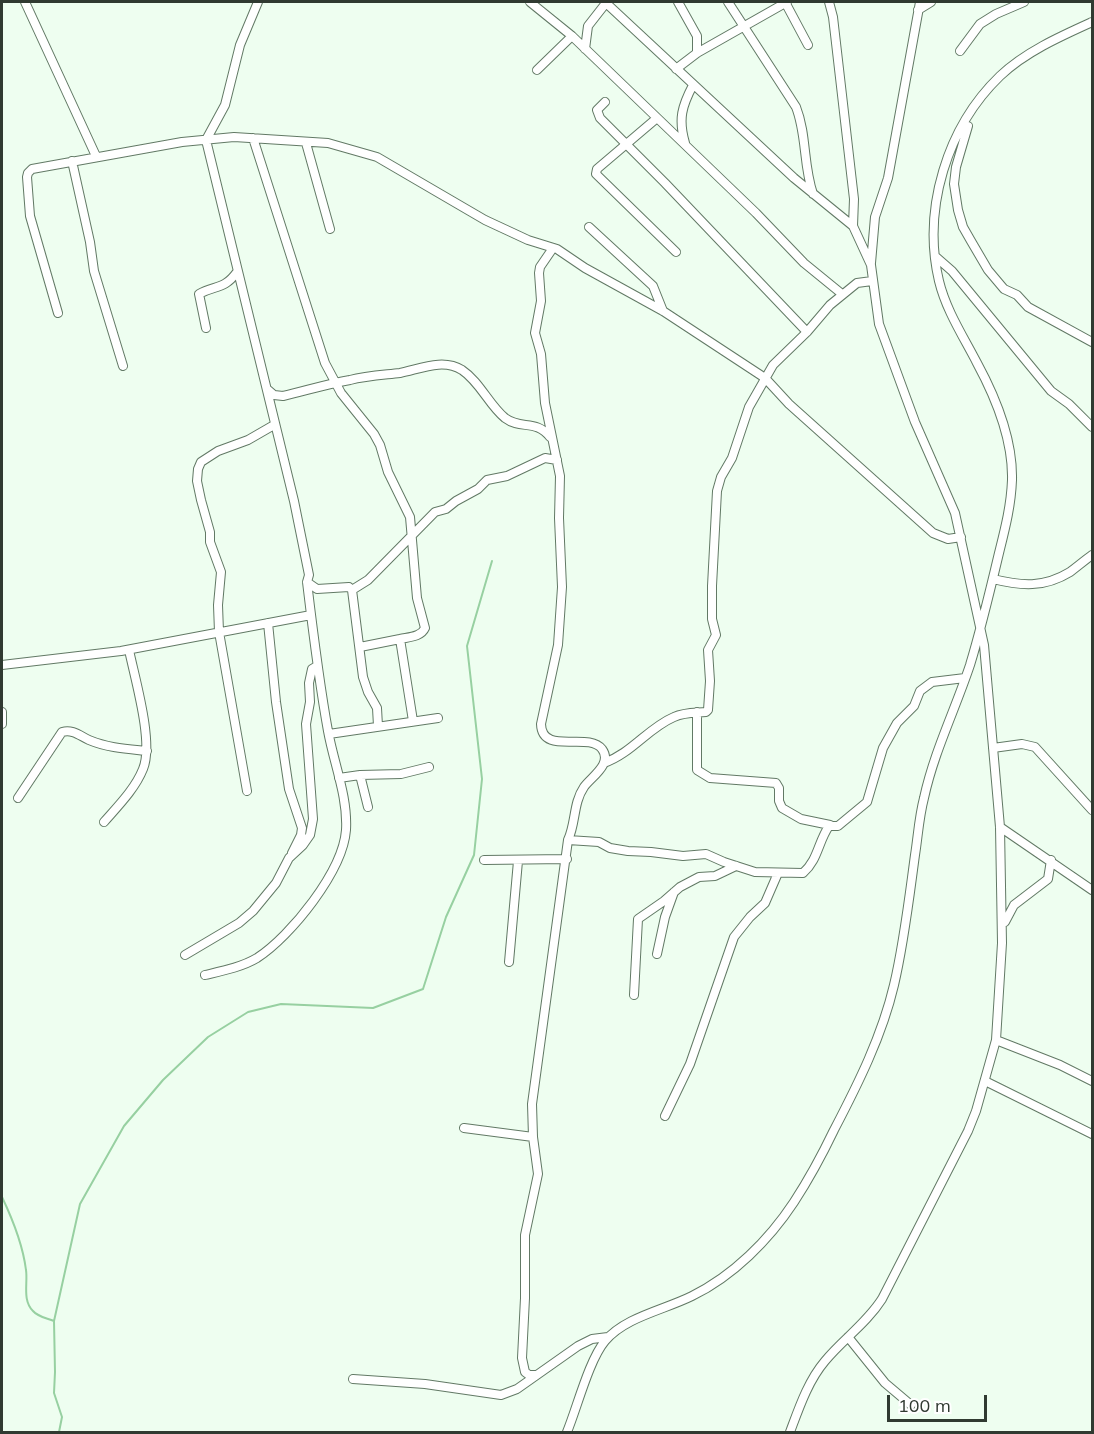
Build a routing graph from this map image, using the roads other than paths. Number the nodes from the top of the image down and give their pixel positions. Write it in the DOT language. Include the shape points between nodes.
graph roads {
  1 [pos="25,2"];
  2 [pos="258,2"];
  3 [pos="530,2"];
  4 [pos="605,2"];
  5 [pos="678,2"];
  6 [pos="728,2"];
  7 [pos="786,2"];
  8 [pos="829,2"];
  9 [pos="931,2"];
  10 [pos="1024,2"];
  11 [pos="919,6"];
  12 [pos="1092,22"];
  13 [pos="743,27"];
  14 [pos="572,36"];
  15 [pos="808,45"];
  16 [pos="585,49"];
  17 [pos="960,51"];
  18 [pos="698,53"];
  19 [pos="676,69"];
  20 [pos="537,70"];
  21 [pos="693,85"];
  22 [pos="605,102"];
  23 [pos="974,107"];
  24 [pos="657,118"];
  25 [pos="253,138"];
  26 [pos="206,140"];
  27 [pos="306,143"];
  28 [pos="627,144"];
  29 [pos="685,145"];
  30 [pos="96,156"];
  31 [pos="72,161"];
  32 [pos="813,194"];
  33 [pos="853,226"];
  34 [pos="589,227"];
  35 [pos="330,229"];
  36 [pos="553,248"];
  37 [pos="676,252"];
  38 [pos="936,257"];
  39 [pos="871,265"];
  40 [pos="237,272"];
  41 [pos="872,281"];
  42 [pos="842,294"];
  43 [pos="663,311"];
  44 [pos="58,313"];
  45 [pos="206,328"];
  46 [pos="807,333"];
  47 [pos="1092,342"];
  48 [pos="123,366"];
  49 [pos="765,378"];
  50 [pos="335,383"];
  51 [pos="266,389"];
  52 [pos="274,424"];
  53 [pos="1092,427"];
  54 [pos="551,438"];
  55 [pos="556,460"];
  56 [pos="961,537"];
  57 [pos="411,538"];
  58 [pos="1092,555"];
  59 [pos="993,579"];
  60 [pos="307,582"];
  61 [pos="352,590"];
  62 [pos="311,615"];
  63 [pos="268,623"];
  64 [pos="981,625"];
  65 [pos="219,632"];
  66 [pos="400,639"];
  67 [pos="360,646"];
  68 [pos="129,650"];
  69 [pos="2,665"];
  70 [pos="317,666"];
  71 [pos="965,678"];
  72 [pos="2,712"];
  73 [pos="697,712"];
  74 [pos="438,718"];
  75 [pos="412,721"];
  76 [pos="2,724"];
  77 [pos="378,726"];
  78 [pos="329,734"];
  79 [pos="993,748"];
  80 [pos="147,751"];
  81 [pos="604,763"];
  82 [pos="429,767"];
  83 [pos="360,775"];
  84 [pos="339,778"];
  85 [pos="247,791"];
  86 [pos="18,798"];
  87 [pos="368,807"];
  88 [pos="1092,810"];
  89 [pos="104,822"];
  90 [pos="830,825"];
  91 [pos="1000,827"];
  92 [pos="568,840"];
  93 [pos="289,858"];
  94 [pos="567,859"];
  95 [pos="484,860"];
  96 [pos="1051,860"];
  97 [pos="518,861"];
  98 [pos="736,866"];
  99 [pos="778,873"];
  100 [pos="675,890"];
  101 [pos="1092,890"];
  102 [pos="1003,925"];
  103 [pos="657,954"];
  104 [pos="185,955"];
  105 [pos="508,962"];
  106 [pos="205,975"];
  107 [pos="634,995"];
  108 [pos="996,1040"];
  109 [pos="985,1081"];
  110 [pos="1092,1081"];
  111 [pos="665,1116"];
  112 [pos="464,1128"];
  113 [pos="1092,1134"];
  114 [pos="533,1137"];
  115 [pos="608,1337"];
  116 [pos="848,1337"];
  117 [pos="536,1375"];
  118 [pos="353,1379"];
  119 [pos="911,1405"];
  120 [pos="567,1432"];
  121 [pos="790,1432"];
  1 -- 30 [label="street"];
  2 -- 26 [label="street" via="240,45 225,105"];
  3 -- 14 [label="street"];
  4 -- 16 [label="street" via="588,26"];
  4 -- 19 [label="street"];
  5 -- 18 [label="street" via="698,36"];
  6 -- 13 [label="street"];
  7 -- 13 [label="street"];
  7 -- 15 [label="street"];
  8 -- 33 [label="street" via="854,199"];
  9 -- 11 [label="street"];
  10 -- 17 [label="street" via="980,24"];
  11 -- 39 [label="street" via="889,170 875,217"];
  12 -- 23 [label="street" via="1018,62 1001,75"];
  13 -- 18 [label="street"];
  13 -- 32 [label="street" via="796,106"];
  14 -- 16 [label="street"];
  14 -- 20 [label="street"];
  16 -- 24 [label="street"];
  18 -- 19 [label="street"];
  19 -- 21 [label="street"];
  21 -- 29 [label="street" via="682,109"];
  21 -- 32 [label="street"];
  22 -- 28 [label="street" via="597,114"];
  23 -- 38 [label="street" via="948,155 939,182"];
  23 -- 47 [label="street" via="954,184 963,227 988,270 1004,288 1028,308"];
  24 -- 28 [label="street"];
  24 -- 29 [label="street"];
  25 -- 26 [label="street"];
  25 -- 27 [label="street"];
  25 -- 50 [label="street" via="315,336"];
  26 -- 30 [label="street"];
  26 -- 40 [label="street"];
  27 -- 35 [label="street"];
  27 -- 36 [label="street" via="328,143 377,157 485,220"];
  28 -- 37 [label="street" via="596,174"];
  28 -- 46 [label="street"];
  29 -- 42 [label="street" via="804,263"];
  30 -- 31 [label="street"];
  31 -- 44 [label="street" via="32,169 27,177 30,216"];
  31 -- 48 [label="street" via="94,272"];
  32 -- 33 [label="street"];
  33 -- 39 [label="street"];
  34 -- 43 [label="street" via="653,286"];
  36 -- 43 [label="street"];
  36 -- 54 [label="street" via="540,267 541,301 535,333"];
  38 -- 53 [label="street" via="1051,391"];
  38 -- 59 [label="street" via="950,310 990,386 1011,461 1009,511"];
  39 -- 41 [label="street"];
  40 -- 45 [label="street" via="218,288 199,294"];
  40 -- 51 [label="street"];
  41 -- 42 [label="street" via="857,283"];
  41 -- 56 [label="street" via="883,337 948,495"];
  42 -- 46 [label="street"];
  43 -- 49 [label="street"];
  46 -- 49 [label="street" via="773,365"];
  49 -- 56 [label="street" via="933,533"];
  49 -- 73 [label="street" via="749,407 717,491 712,586 716,635 708,650 708,710"];
  50 -- 51 [label="street" via="278,397"];
  50 -- 54 [label="street" via="423,367 451,366 470,376 506,419 537,426"];
  50 -- 57 [label="street" via="380,445 410,517"];
  51 -- 52 [label="street"];
  52 -- 60 [label="street" via="296,512"];
  52 -- 65 [label="street" via="248,440 218,451 201,462 198,469 201,500 220,572"];
  54 -- 55 [label="street"];
  55 -- 57 [label="street" via="545,458 507,476 487,480 446,510 435,512"];
  55 -- 81 [label="street" via="560,476 561,596 558,645 542,732 554,741 594,744 604,752"];
  56 -- 64 [label="street"];
  57 -- 61 [label="street" via="368,580"];
  57 -- 66 [label="street" via="417,598 425,628 415,637"];
  58 -- 59 [label="street" via="1070,572 1041,584 1016,585"];
  59 -- 64 [label="street"];
  60 -- 61 [label="street" via="317,589"];
  60 -- 62 [label="street"];
  61 -- 67 [label="street"];
  62 -- 63 [label="street"];
  62 -- 70 [label="street"];
  63 -- 65 [label="street"];
  63 -- 93 [label="street" via="289,789 302,828"];
  64 -- 71 [label="street"];
  64 -- 79 [label="street"];
  65 -- 68 [label="street"];
  65 -- 85 [label="street"];
  66 -- 67 [label="street"];
  66 -- 75 [label="street"];
  67 -- 77 [label="street" via="363,677 377,708"];
  68 -- 69 [label="street"];
  68 -- 80 [label="street"];
  70 -- 78 [label="street"];
  70 -- 93 [label="street" via="312,669 309,683 306,724 313,819 310,835"];
  71 -- 90 [label="street" via="932,682 920,691 914,706 897,723 883,748 867,802 838,826"];
  71 -- 115 [label="street" via="925,792 889,1003 856,1089 812,1172 779,1224 721,1279"];
  72 -- 76 [label="street"];
  73 -- 81 [label="street" via="662,723 620,756"];
  73 -- 90 [label="street" via="697,770 710,778 776,783 782,808 801,819"];
  74 -- 75 [label="street"];
  75 -- 77 [label="street"];
  77 -- 78 [label="street"];
  78 -- 84 [label="street"];
  79 -- 88 [label="street" via="1022,744 1035,747"];
  79 -- 91 [label="street"];
  80 -- 86 [label="street" via="110,747 76,733 62,732"];
  80 -- 89 [label="street" via="144,768 135,783"];
  81 -- 92 [label="street" via="580,793"];
  82 -- 83 [label="street" via="401,774"];
  83 -- 84 [label="street"];
  83 -- 87 [label="street"];
  84 -- 106 [label="street" via="346,809 345,838 326,883 292,927 256,958"];
  90 -- 99 [label="street" via="810,867 803,873"];
  91 -- 96 [label="street"];
  91 -- 102 [label="street"];
  92 -- 94 [label="street"];
  92 -- 98 [label="street" via="598,842 628,851 706,854"];
  93 -- 104 [label="street" via="276,883 253,911"];
  94 -- 97 [label="street"];
  94 -- 114 [label="street" via="532,1104"];
  95 -- 97 [label="street"];
  96 -- 101 [label="street"];
  96 -- 102 [label="street" via="1048,879 1014,905"];
  97 -- 105 [label="street"];
  98 -- 99 [label="street"];
  98 -- 100 [label="street" via="715,876 699,877"];
  99 -- 111 [label="street" via="765,903 734,937 690,1064"];
  100 -- 103 [label="street"];
  100 -- 107 [label="street" via="638,919"];
  102 -- 108 [label="street"];
  108 -- 109 [label="street"];
  108 -- 110 [label="street"];
  109 -- 113 [label="street"];
  109 -- 116 [label="street" via="968,1131 882,1299 864,1324"];
  112 -- 114 [label="street"];
  114 -- 117 [label="street" via="538,1174 525,1235 522,1358 525,1372"];
  115 -- 117 [label="street" via="585,1343"];
  115 -- 120 [label="street" via="590,1369"];
  116 -- 119 [label="street" via="885,1383"];
  116 -- 121 [label="street" via="810,1382"];
  117 -- 118 [label="street" via="501,1395"];
}
